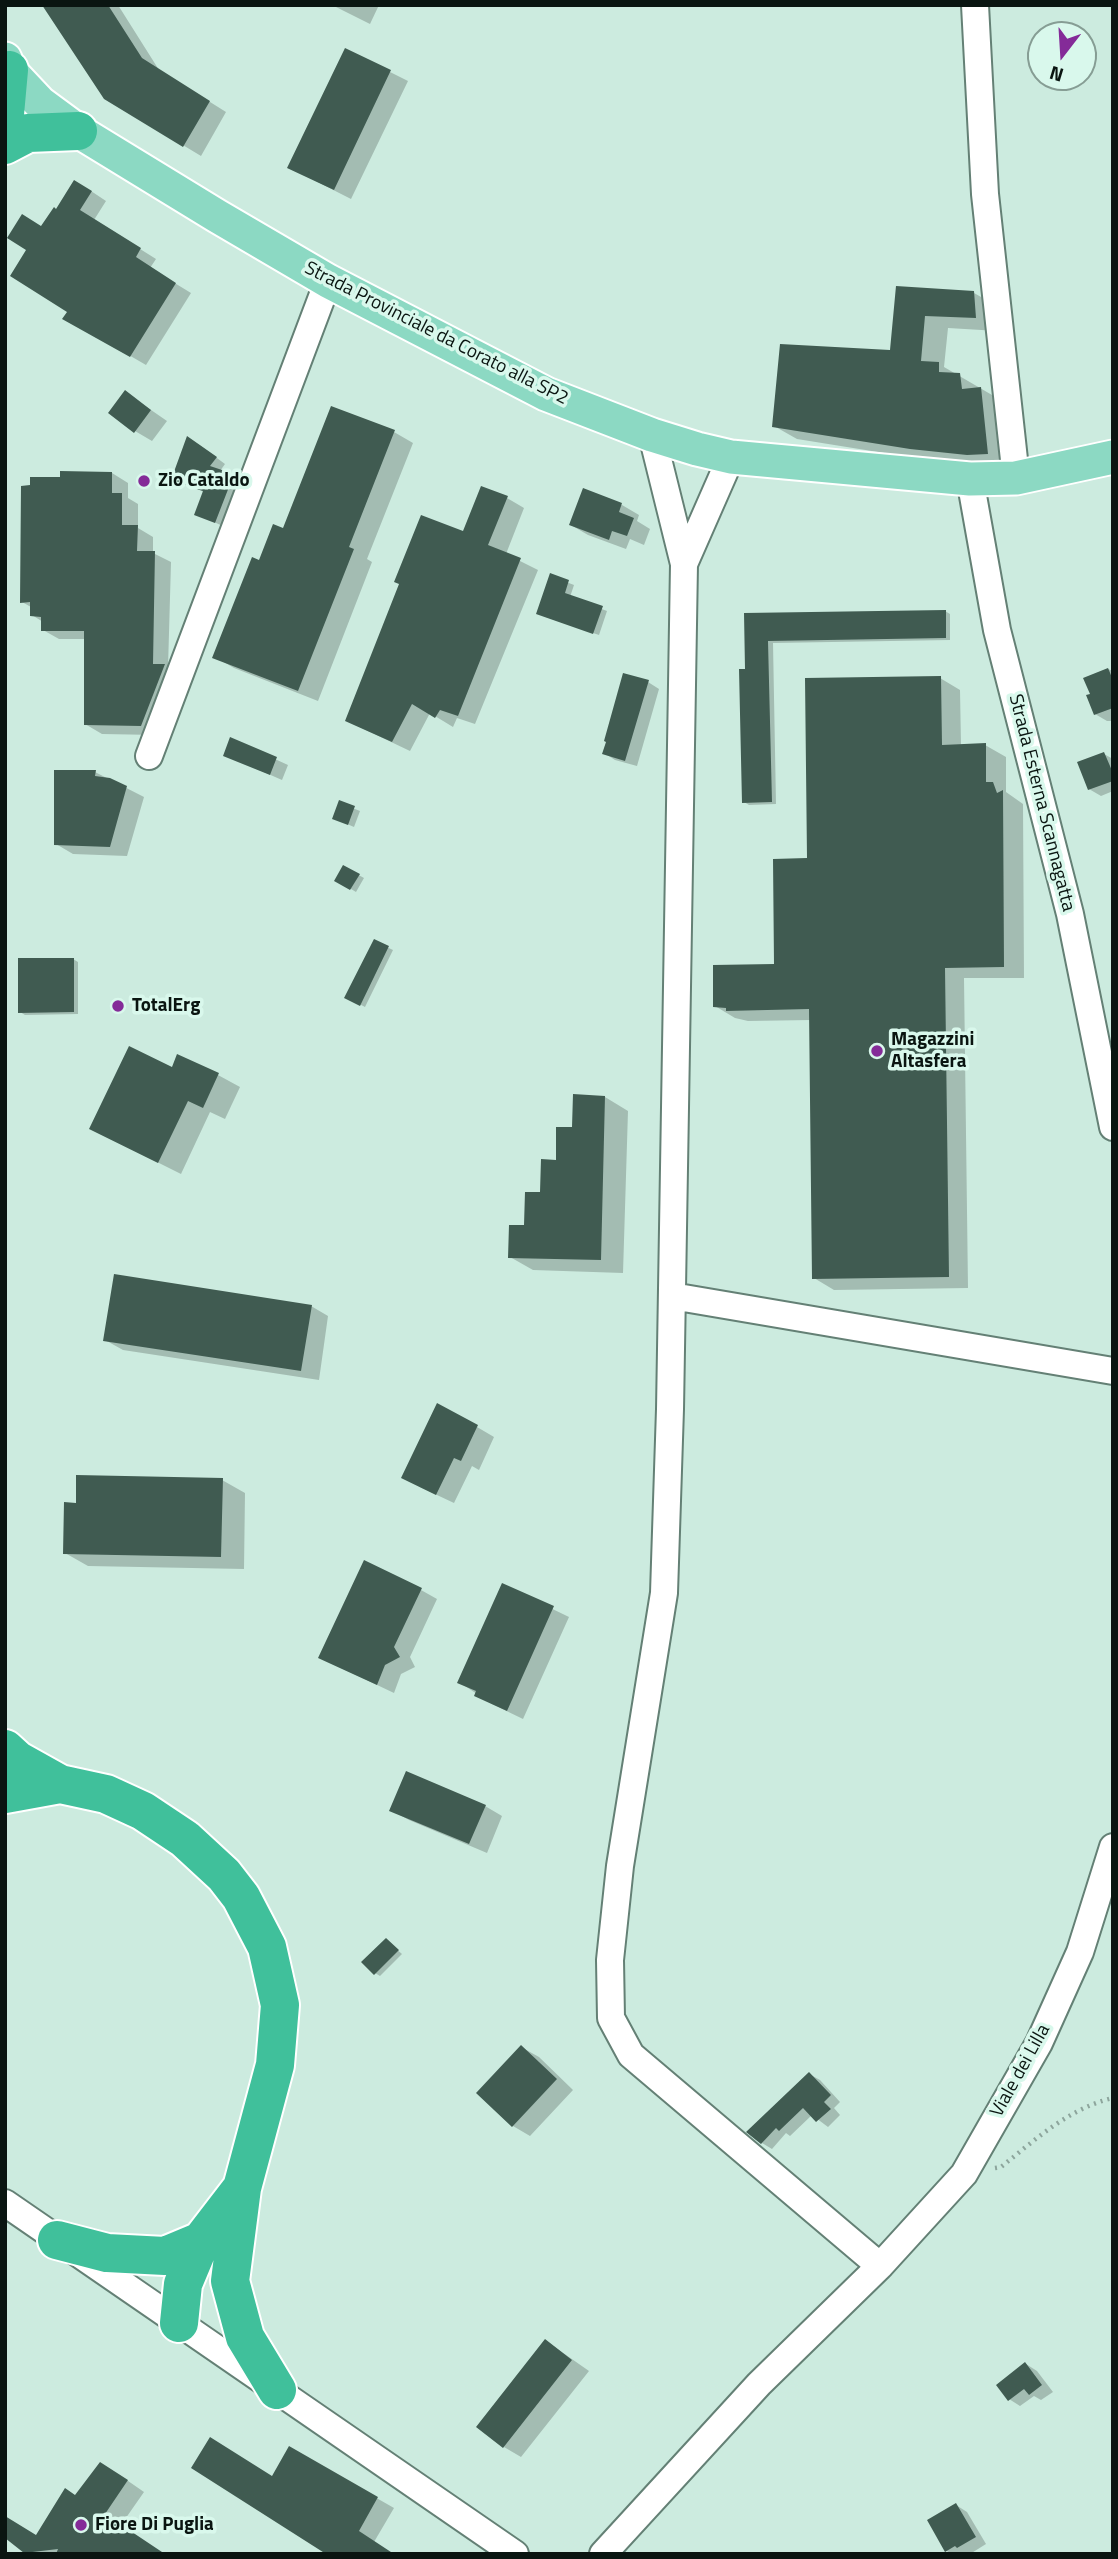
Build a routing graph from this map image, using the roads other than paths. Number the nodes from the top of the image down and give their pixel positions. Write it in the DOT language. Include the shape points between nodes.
graph roads {
  1 [pos="975,5"];
  2 [pos="7,65"];
  3 [pos="5,114"];
  4 [pos="79,131"];
  5 [pos="5,145"];
  6 [pos="328,281"];
  7 [pos="652,435"];
  8 [pos="731,457"];
  9 [pos="1113,457"];
  10 [pos="1016,478"];
  11 [pos="970,479"];
  12 [pos="684,564"];
  13 [pos="149,756"];
  14 [pos="1113,1127"];
  15 [pos="672,1296"];
  16 [pos="1113,1371"];
  17 [pos="5,1749"];
  18 [pos="60,1784"];
  19 [pos="5,1794"];
  20 [pos="1113,1847"];
  21 [pos="242,2188"];
  22 [pos="5,2203"];
  23 [pos="57,2240"];
  24 [pos="201,2241"];
  25 [pos="880,2266"];
  26 [pos="230,2281"];
  27 [pos="179,2323"];
  28 [pos="277,2390"];
  29 [pos="515,2554"];
  30 [pos="603,2554"];
  1 -- 10 [label="street" via="985,194"];
  2 -- 3 [label="highway"];
  2 -- 4 [label="main road, Strada Provinciale da Corato alla SP2" via="40,103"];
  4 -- 5 [label="highway" via="28,133"];
  4 -- 6 [label="main road, Strada Provinciale da Corato alla SP2"];
  6 -- 7 [label="main road, Strada Provinciale da Corato alla SP2" via="546,394"];
  6 -- 13 [label="street"];
  7 -- 8 [label="main road, Strada Provinciale da Corato alla SP2"];
  7 -- 12 [label="street"];
  8 -- 11 [label="main road, Strada Provinciale da Corato alla SP2"];
  8 -- 12 [label="street"];
  9 -- 10 [label="main road, Strada Provinciale da Corato alla SP2"];
  10 -- 11 [label="main road, Strada Provinciale da Corato alla SP2"];
  11 -- 14 [label="street, Strada Esterna Scannagatta" via="997,630 1070,915"];
  12 -- 15 [label="street"];
  15 -- 16 [label="street"];
  15 -- 25 [label="street" via="664,1593 620,1866 610,1960 611,2018 631,2055"];
  17 -- 18 [label="highway"];
  18 -- 19 [label="highway"];
  18 -- 21 [label="highway" via="106,1794 143,1811 185,1839 224,1875 267,1947 280,2005 275,2065"];
  20 -- 25 [label="street, Viale dei Lilla" via="1080,1952 1039,2043 964,2174"];
  21 -- 24 [label="highway"];
  21 -- 26 [label="highway"];
  22 -- 23 [label="street"];
  23 -- 24 [label="highway" via="107,2253 165,2256"];
  23 -- 27 [label="street"];
  24 -- 27 [label="highway" via="183,2284"];
  25 -- 30 [label="street, Viale dei Lilla" via="759,2384"];
  26 -- 27 [label="highway" via="209,2304"];
  26 -- 28 [label="highway" via="245,2337"];
  27 -- 28 [label="street"];
  28 -- 29 [label="street"];
}
